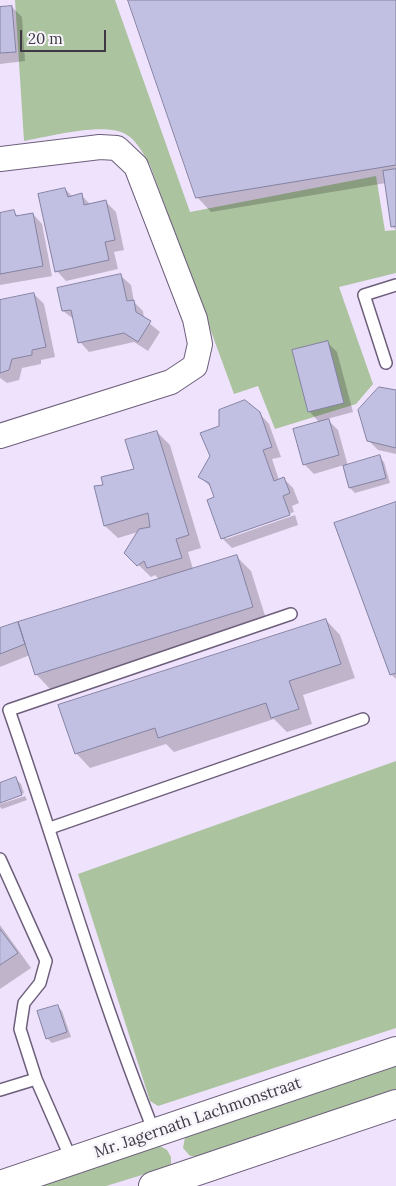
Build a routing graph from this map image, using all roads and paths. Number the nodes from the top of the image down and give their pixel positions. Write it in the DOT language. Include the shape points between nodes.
graph roads {
  1 [pos="0,159"];
  2 [pos="396,285"];
  3 [pos="386,364"];
  4 [pos="0,436"];
  5 [pos="291,614"];
  6 [pos="363,719"];
  7 [pos="50,828"];
  8 [pos="0,859"];
  9 [pos="396,1050"];
  10 [pos="36,1079"];
  11 [pos="0,1090"];
  12 [pos="396,1104"];
  13 [pos="155,1134"];
  14 [pos="72,1161"];
  15 [pos="0,1185"];
  16 [pos="153,1186"];
  1 -- 4 [label="street" via="100,147 117,148 136,166 195,319 200,344 195,366 171,382"];
  2 -- 3 [label="lane" via="364,295"];
  5 -- 7 [label="lane" via="9,710"];
  6 -- 7 [label="lane"];
  7 -- 13 [label="lane" via="126,1062"];
  8 -- 10 [label="lane" via="46,962 40,983 24,1003 20,1029"];
  9 -- 13 [label="main road, Mr. Jagernath Lachmonstraat"];
  10 -- 11 [label="lane"];
  10 -- 14 [label="lane"];
  12 -- 16 [label="main road"];
  13 -- 14 [label="main road, Mr. Jagernath Lachmonstraat"];
  14 -- 15 [label="main road, Mr. Jagernath Lachmonstraat"];
}
